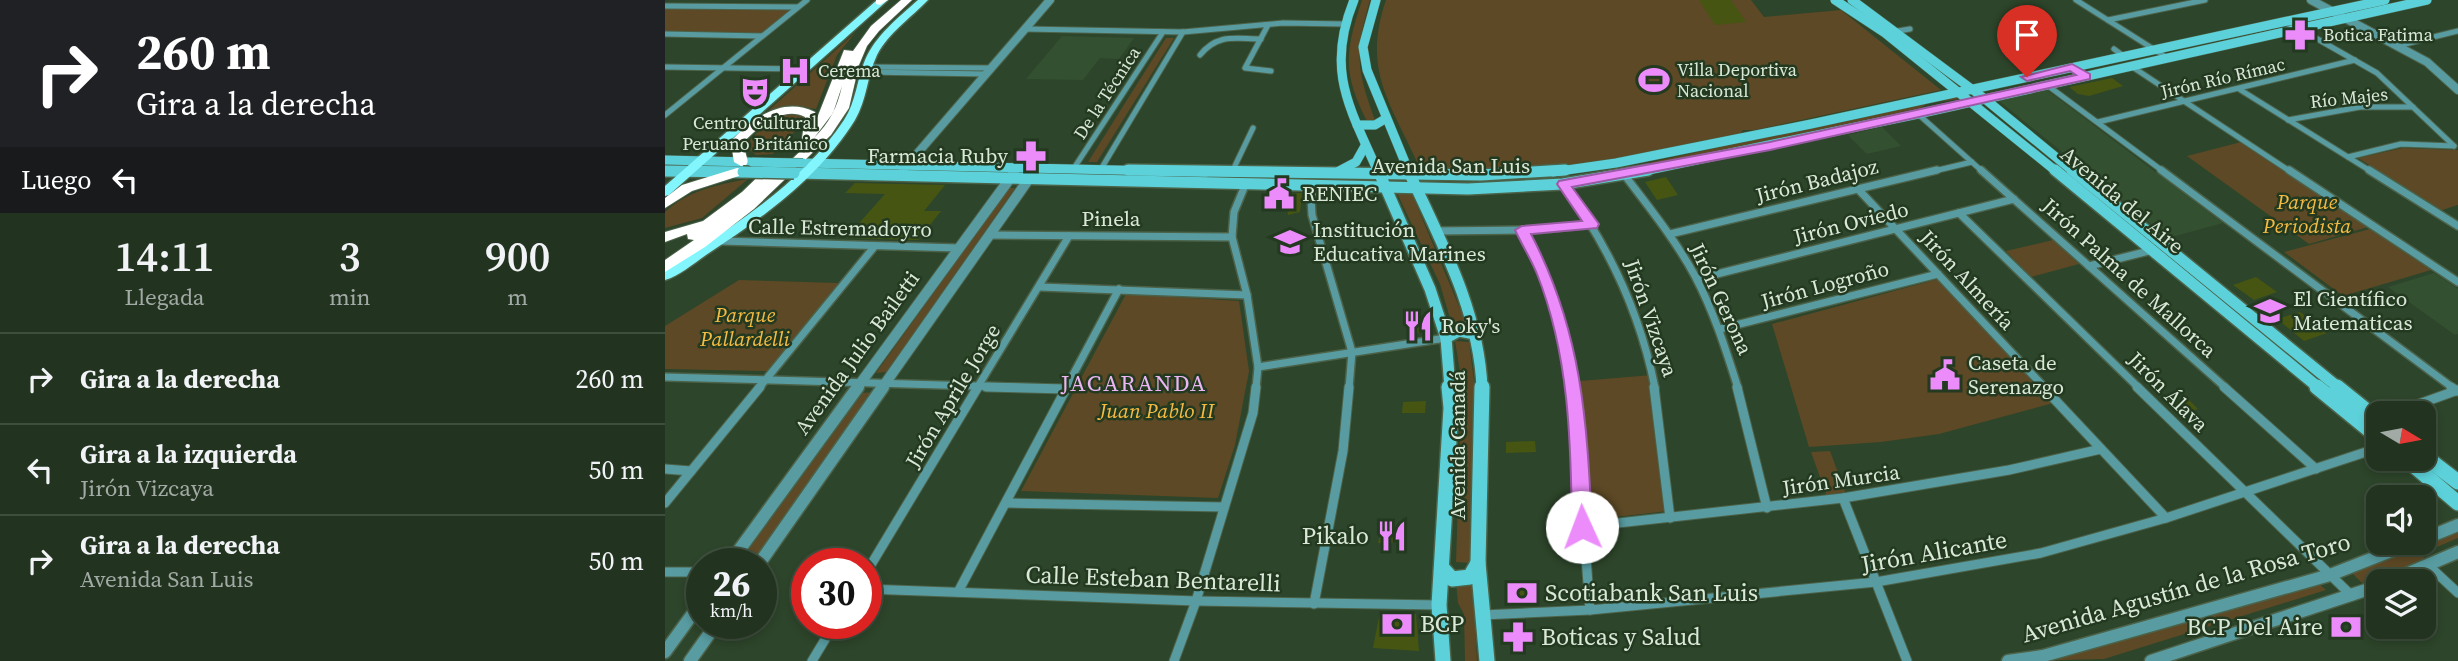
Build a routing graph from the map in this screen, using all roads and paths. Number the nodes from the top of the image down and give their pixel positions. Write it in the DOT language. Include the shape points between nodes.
graph roads {
  1 [pos="807,0"];
  2 [pos="896,0"];
  3 [pos="918,0"];
  4 [pos="923,0"];
  5 [pos="1050,0"];
  6 [pos="1354,0"];
  7 [pos="1376,0"];
  8 [pos="1835,0"];
  9 [pos="2076,0"];
  10 [pos="2205,0"];
  11 [pos="2311,0"];
  12 [pos="2322,0"];
  13 [pos="2385,0"];
  14 [pos="2427,0"];
  15 [pos="882,1"];
  16 [pos="909,5"];
  17 [pos="1854,5"];
  18 [pos="665,6"];
  19 [pos="798,7"];
  20 [pos="2343,14"];
  21 [pos="2108,20"];
  22 [pos="2286,21"];
  23 [pos="1344,24"];
  24 [pos="1268,25"];
  25 [pos="1025,29"];
  26 [pos="1910,29"];
  27 [pos="2300,29"];
  28 [pos="2458,31"];
  29 [pos="1163,32"];
  30 [pos="1183,32"];
  31 [pos="1898,32"];
  32 [pos="665,34"];
  33 [pos="2447,34"];
  34 [pos="763,36"];
  35 [pos="1261,39"];
  36 [pos="2458,40"];
  37 [pos="2405,44"];
  38 [pos="2114,49"];
  39 [pos="2154,50"];
  40 [pos="1200,55"];
  41 [pos="2166,57"];
  42 [pos="2355,60"];
  43 [pos="2128,61"];
  44 [pos="665,67"];
  45 [pos="2072,67"];
  46 [pos="723,68"];
  47 [pos="804,69"];
  48 [pos="867,70"];
  49 [pos="989,71"];
  50 [pos="1271,71"];
  51 [pos="2085,76"];
  52 [pos="2458,83"];
  53 [pos="2047,85"];
  54 [pos="1972,89"];
  55 [pos="2239,89"];
  56 [pos="2458,90"];
  57 [pos="1959,92"];
  58 [pos="1985,99"];
  59 [pos="2184,101"];
  60 [pos="1972,102"];
  61 [pos="2413,107"];
  62 [pos="665,108"];
  63 [pos="673,108"];
  64 [pos="1918,114"];
  65 [pos="665,115"];
  66 [pos="1385,118"];
  67 [pos="2288,120"];
  68 [pos="2098,122"];
  69 [pos="1357,125"];
  70 [pos="1253,128"];
  71 [pos="808,138"];
  72 [pos="1365,146"];
  73 [pos="2456,146"];
  74 [pos="2348,157"];
  75 [pos="665,160"];
  76 [pos="701,160"];
  77 [pos="1972,162"];
  78 [pos="1616,163"];
  79 [pos="907,166"];
  80 [pos="743,167"];
  81 [pos="1018,167"];
  82 [pos="802,168"];
  83 [pos="1037,168"];
  84 [pos="1074,169"];
  85 [pos="1101,169"];
  86 [pos="665,171"];
  87 [pos="689,171"];
  88 [pos="1232,172"];
  89 [pos="1333,172"];
  90 [pos="1250,173"];
  91 [pos="1410,174"];
  92 [pos="1625,175"];
  93 [pos="898,177"];
  94 [pos="1010,178"];
  95 [pos="1029,179"];
  96 [pos="1382,180"];
  97 [pos="1245,184"];
  98 [pos="1315,184"];
  99 [pos="1563,184"];
  100 [pos="1417,187"];
  101 [pos="1858,189"];
  102 [pos="665,192"];
  103 [pos="2014,199"];
  104 [pos="665,204"];
  105 [pos="1959,213"];
  106 [pos="721,215"];
  107 [pos="1592,224"];
  108 [pos="2458,226"];
  109 [pos="1522,230"];
  110 [pos="1896,230"];
  111 [pos="1435,231"];
  112 [pos="1670,234"];
  113 [pos="990,235"];
  114 [pos="1069,236"];
  115 [pos="665,237"];
  116 [pos="1231,237"];
  117 [pos="720,241"];
  118 [pos="874,247"];
  119 [pos="2164,247"];
  120 [pos="959,248"];
  121 [pos="2151,251"];
  122 [pos="665,254"];
  123 [pos="2089,266"];
  124 [pos="665,267"];
  125 [pos="1938,274"];
  126 [pos="665,276"];
  127 [pos="1697,279"];
  128 [pos="2458,282"];
  129 [pos="1040,286"];
  130 [pos="1119,289"];
  131 [pos="1247,295"];
  132 [pos="1720,329"];
  133 [pos="1475,334"];
  134 [pos="1446,338"];
  135 [pos="1352,352"];
  136 [pos="1258,367"];
  137 [pos="665,377"];
  138 [pos="765,379"];
  139 [pos="861,383"];
  140 [pos="885,384"];
  141 [pos="979,386"];
  142 [pos="1066,388"];
  143 [pos="2458,390"];
  144 [pos="2427,401"];
  145 [pos="2366,409"];
  146 [pos="2366,427"];
  147 [pos="2101,449"];
  148 [pos="2366,452"];
  149 [pos="2436,465"];
  150 [pos="2316,469"];
  151 [pos="665,470"];
  152 [pos="691,471"];
  153 [pos="2420,471"];
  154 [pos="2458,482"];
  155 [pos="2243,492"];
  156 [pos="1843,498"];
  157 [pos="665,503"];
  158 [pos="1006,503"];
  159 [pos="2458,503"];
  160 [pos="1224,508"];
  161 [pos="1767,508"];
  162 [pos="1669,518"];
  163 [pos="2166,518"];
  164 [pos="2458,525"];
  165 [pos="1582,527"];
  166 [pos="2436,534"];
  167 [pos="741,548"];
  168 [pos="770,548"];
  169 [pos="881,548"];
  170 [pos="2458,552"];
  171 [pos="2381,555"];
  172 [pos="1478,562"];
  173 [pos="2429,566"];
  174 [pos="1442,568"];
  175 [pos="2421,569"];
  176 [pos="665,572"];
  177 [pos="686,572"];
  178 [pos="2330,575"];
  179 [pos="1877,582"];
  180 [pos="882,590"];
  181 [pos="2366,591"];
  182 [pos="958,592"];
  183 [pos="2458,593"];
  184 [pos="2352,597"];
  185 [pos="1196,601"];
  186 [pos="1314,604"];
  187 [pos="1440,604"];
  188 [pos="1590,610"];
  189 [pos="1481,615"];
  190 [pos="686,623"];
  191 [pos="706,639"];
  192 [pos="825,639"];
  193 [pos="665,652"];
  194 [pos="690,661"];
  195 [pos="812,661"];
  196 [pos="1174,661"];
  197 [pos="1443,661"];
  198 [pos="1487,661"];
  199 [pos="1907,661"];
  200 [pos="2008,661"];
  201 [pos="2151,661"];
  1 -- 19 [label="street"];
  2 -- 71 [label="highway" via="850,50 827,113"];
  3 -- 16 [label="highway"];
  4 -- 16 [label="main road"];
  5 -- 25 [label="street"];
  6 -- 23 [label="main road, Avenida Canadá"];
  7 -- 66 [label="main road, Avenida Canadá" via="1363,47"];
  8 -- 17 [label="main road, Avenida del Aire"];
  9 -- 21 [label="street"];
  10 -- 21 [label="street"];
  11 -- 20 [label="street"];
  12 -- 20 [label="street"];
  13 -- 20 [label="main road, Avenida San Luis"];
  14 -- 20 [label="main road, Avenida San Luis"];
  15 -- 47 [label="main road"];
  16 -- 48 [label="main road"];
  16 -- 124 [label="highway" via="885,20 862,47 853,62 843,107 823,136 737,217"];
  17 -- 31 [label="main road, Avenida del Aire"];
  17 -- 57 [label="main road, Avenida del Aire"];
  18 -- 19 [label="street"];
  19 -- 34 [label="street"];
  20 -- 22 [label="main road, Avenida San Luis"];
  20 -- 27 [label="main road, Avenida San Luis"];
  20 -- 37 [label="street"];
  20 -- 56 [label="street" via="2427,62"];
  21 -- 39 [label="street"];
  22 -- 27 [label="street"];
  22 -- 39 [label="main road, Avenida San Luis"];
  23 -- 24 [label="street"];
  23 -- 69 [label="main road, Avenida Canadá" via="1339,60 1345,96"];
  24 -- 30 [label="street"];
  24 -- 35 [label="street"];
  25 -- 29 [label="street"];
  25 -- 49 [label="street"];
  26 -- 31 [label="street"];
  27 -- 41 [label="main road, Avenida San Luis"];
  27 -- 42 [label="street"];
  28 -- 33 [label="street"];
  29 -- 30 [label="street"];
  29 -- 84 [label="street, De la Técnica"];
  30 -- 85 [label="street, De la Técnica"];
  31 -- 54 [label="main road, Avenida del Aire"];
  32 -- 34 [label="street"];
  33 -- 36 [label="street"];
  33 -- 37 [label="street"];
  34 -- 46 [label="street"];
  35 -- 40 [label="street" via="1216,39 1207,43"];
  35 -- 50 [label="street" via="1245,68"];
  37 -- 52 [label="street"];
  38 -- 43 [label="street"];
  39 -- 41 [label="street"];
  39 -- 43 [label="main road, Avenida San Luis"];
  41 -- 43 [label="main road, Avenida San Luis"];
  42 -- 55 [label="street, Jirón Río Rímac"];
  42 -- 61 [label="street" via="2377,73"];
  43 -- 45 [label="main road, Avenida San Luis"];
  43 -- 51 [label="main road, Avenida San Luis"];
  43 -- 59 [label="street"];
  44 -- 46 [label="street"];
  45 -- 51 [label="main road"];
  45 -- 54 [label="main road, Avenida San Luis"];
  46 -- 47 [label="street"];
  46 -- 63 [label="street"];
  47 -- 76 [label="main road"];
  48 -- 49 [label="street"];
  48 -- 82 [label="main road" via="851,118"];
  49 -- 79 [label="street"];
  51 -- 53 [label="main road, Avenida San Luis"];
  53 -- 58 [label="main road, Avenida San Luis"];
  53 -- 68 [label="street"];
  54 -- 57 [label="main road, Avenida San Luis"];
  54 -- 58 [label="main road, Avenida del Aire"];
  55 -- 59 [label="street, Jirón Río Rímac"];
  55 -- 67 [label="street"];
  57 -- 60 [label="main road, Avenida del Aire"];
  57 -- 78 [label="main road, Avenida San Luis"];
  58 -- 60 [label="main road, Avenida San Luis"];
  58 -- 119 [label="main road, Avenida del Aire"];
  59 -- 68 [label="street, Jirón Río Rímac"];
  59 -- 128 [label="street"];
  60 -- 64 [label="main road, Avenida San Luis"];
  60 -- 121 [label="main road, Avenida del Aire"];
  61 -- 67 [label="street, Río Majes" via="2360,107"];
  61 -- 73 [label="street"];
  62 -- 63 [label="street"];
  63 -- 65 [label="street"];
  64 -- 77 [label="street, Jirón Palma de Mallorca"];
  64 -- 92 [label="main road, Avenida San Luis"];
  66 -- 69 [label="main road" via="1375,125"];
  66 -- 91 [label="main road, Avenida Canadá"];
  67 -- 74 [label="street"];
  68 -- 143 [label="street"];
  69 -- 72 [label="main road, Avenida Canadá"];
  70 -- 88 [label="street"];
  71 -- 80 [label="highway" via="811,116 807,111 774,114 737,143"];
  71 -- 106 [label="highway"];
  72 -- 89 [label="main road" via="1357,162"];
  72 -- 96 [label="main road, Avenida Canadá"];
  73 -- 74 [label="street" via="2401,144"];
  74 -- 108 [label="street"];
  75 -- 76 [label="main road, Avenida San Luis"];
  76 -- 80 [label="main road, Avenida San Luis"];
  76 -- 87 [label="main road"];
  77 -- 101 [label="street, Jirón Badajoz"];
  77 -- 103 [label="street, Jirón Palma de Mallorca"];
  78 -- 91 [label="main road, Avenida San Luis" via="1513,175"];
  78 -- 92 [label="street, Jirón Gerona"];
  79 -- 81 [label="main road, Avenida San Luis"];
  79 -- 82 [label="main road, Avenida San Luis"];
  79 -- 93 [label="street"];
  80 -- 82 [label="main road, Avenida San Luis, bridge"];
  80 -- 87 [label="main road, Avenida San Luis"];
  80 -- 104 [label="highway" via="687,188"];
  81 -- 83 [label="main road, Avenida San Luis"];
  81 -- 94 [label="street, Avenida Julio Bailetti"];
  82 -- 93 [label="main road, Avenida San Luis"];
  82 -- 117 [label="main road" via="783,193"];
  83 -- 84 [label="main road, Avenida San Luis"];
  83 -- 95 [label="street, Avenida Julio Bailetti"];
  84 -- 85 [label="main road, Avenida San Luis"];
  85 -- 88 [label="main road, Avenida San Luis"];
  86 -- 87 [label="main road, Avenida San Luis"];
  87 -- 102 [label="main road"];
  88 -- 90 [label="main road, Avenida San Luis"];
  89 -- 90 [label="main road, Avenida San Luis"];
  89 -- 96 [label="main road, Avenida San Luis"];
  90 -- 97 [label="street"];
  91 -- 96 [label="main road, Avenida San Luis"];
  91 -- 100 [label="main road, Avenida Canadá"];
  92 -- 99 [label="main road, Avenida San Luis"];
  92 -- 112 [label="street, Jirón Gerona"];
  93 -- 94 [label="main road, Avenida San Luis"];
  94 -- 95 [label="main road, Avenida San Luis"];
  94 -- 120 [label="street, Avenida Julio Bailetti"];
  95 -- 97 [label="main road, Avenida San Luis"];
  95 -- 113 [label="street, Avenida Julio Bailetti"];
  96 -- 98 [label="main road, Avenida San Luis"];
  96 -- 100 [label="main road, Avenida San Luis"];
  96 -- 134 [label="main road, Avenida Canadá" via="1430,289"];
  97 -- 98 [label="main road, Avenida San Luis"];
  97 -- 116 [label="street"];
  98 -- 135 [label="street" via="1311,198 1314,223"];
  99 -- 100 [label="main road, Avenida San Luis"];
  99 -- 107 [label="street, Jirón Vizcaya"];
  100 -- 111 [label="main road, Avenida Canadá"];
  101 -- 110 [label="street, Jirón Almería"];
  101 -- 112 [label="street, Jirón Badajoz"];
  103 -- 105 [label="street, Jirón Oviedo"];
  103 -- 123 [label="street, Jirón Palma de Mallorca"];
  105 -- 110 [label="street, Jirón Oviedo"];
  105 -- 155 [label="street, Jirón Álava"];
  106 -- 115 [label="highway"];
  106 -- 122 [label="highway"];
  107 -- 109 [label="street"];
  107 -- 162 [label="street, Jirón Vizcaya" via="1610,252 1650,361 1665,455"];
  109 -- 111 [label="street"];
  109 -- 165 [label="street" via="1544,274 1572,377"];
  110 -- 125 [label="street, Jirón Almería"];
  110 -- 127 [label="street, Jirón Oviedo"];
  111 -- 133 [label="main road, Avenida Canadá" via="1461,286"];
  112 -- 127 [label="street, Jirón Gerona"];
  113 -- 114 [label="street, Pinela"];
  113 -- 140 [label="street, Avenida Julio Bailetti"];
  114 -- 116 [label="street, Pinela"];
  114 -- 129 [label="street, Jirón Aprile Jorge"];
  116 -- 131 [label="street"];
  117 -- 118 [label="street, Calle Estremadoyro"];
  117 -- 126 [label="main road"];
  118 -- 120 [label="street, Calle Estremadoyro"];
  118 -- 138 [label="street"];
  119 -- 121 [label="street"];
  119 -- 145 [label="main road, Avenida del Aire"];
  120 -- 139 [label="street, Avenida Julio Bailetti"];
  121 -- 123 [label="street"];
  121 -- 146 [label="main road, Avenida del Aire"];
  123 -- 150 [label="street, Jirón Palma de Mallorca"];
  125 -- 132 [label="street, Jirón Logroño"];
  125 -- 147 [label="street, Jirón Almería"];
  127 -- 132 [label="street, Jirón Gerona"];
  129 -- 130 [label="street"];
  129 -- 141 [label="street, Jirón Aprile Jorge"];
  130 -- 131 [label="street"];
  130 -- 142 [label="street"];
  131 -- 136 [label="street"];
  132 -- 161 [label="street, Jirón Gerona" via="1737,376"];
  133 -- 134 [label="main road" via="1459,331"];
  133 -- 172 [label="main road, Avenida Canadá" via="1482,385"];
  134 -- 135 [label="street"];
  134 -- 174 [label="main road, Avenida Canadá" via="1451,408"];
  135 -- 136 [label="street"];
  135 -- 186 [label="street" via="1343,451"];
  136 -- 160 [label="street" via="1253,413"];
  137 -- 138 [label="street"];
  138 -- 139 [label="street"];
  138 -- 152 [label="street"];
  139 -- 140 [label="street"];
  139 -- 167 [label="street, Avenida Julio Bailetti"];
  140 -- 141 [label="street"];
  140 -- 168 [label="street, Avenida Julio Bailetti"];
  141 -- 142 [label="street"];
  141 -- 169 [label="street, Jirón Aprile Jorge"];
  142 -- 158 [label="street"];
  143 -- 144 [label="street"];
  147 -- 156 [label="street, Jirón Murcia"];
  147 -- 163 [label="street, Jirón Almería"];
  148 -- 150 [label="street, Jirón Alicante"];
  149 -- 154 [label="main road"];
  150 -- 155 [label="street, Jirón Alicante"];
  151 -- 152 [label="street"];
  152 -- 157 [label="street"];
  153 -- 159 [label="main road"];
  155 -- 163 [label="street, Jirón Alicante"];
  155 -- 178 [label="street, Jirón Álava"];
  156 -- 161 [label="street, Jirón Murcia"];
  156 -- 179 [label="street"];
  158 -- 160 [label="street"];
  158 -- 182 [label="street"];
  160 -- 185 [label="street"];
  161 -- 162 [label="street, Jirón Murcia"];
  162 -- 165 [label="street, Jirón Murcia"];
  163 -- 179 [label="street, Jirón Alicante" via="2041,553"];
  164 -- 166 [label="street"];
  165 -- 188 [label="street"];
  170 -- 173 [label="street"];
  171 -- 178 [label="street, Avenida Agustín de la Rosa Toro"];
  172 -- 174 [label="main road" via="1470,577 1452,579"];
  172 -- 189 [label="main road, Avenida Canadá"];
  173 -- 175 [label="street"];
  173 -- 183 [label="street"];
  174 -- 187 [label="main road, Avenida Canadá"];
  176 -- 177 [label="street"];
  178 -- 184 [label="street, Jirón Álava"];
  178 -- 200 [label="street, Avenida Agustín de la Rosa Toro" via="2043,656"];
  179 -- 188 [label="street, Jirón Alicante"];
  179 -- 199 [label="street"];
  180 -- 182 [label="street, Calle Esteban Bentarelli"];
  181 -- 184 [label="street"];
  182 -- 185 [label="street, Calle Esteban Bentarelli"];
  184 -- 201 [label="street"];
  185 -- 186 [label="street, Calle Esteban Bentarelli"];
  185 -- 196 [label="street"];
  186 -- 187 [label="street, Calle Esteban Bentarelli"];
  187 -- 197 [label="main road, Avenida Canadá"];
  188 -- 189 [label="street, Jirón Alicante"];
  189 -- 198 [label="main road, Avenida Canadá"];
  190 -- 193 [label="street"];
  191 -- 194 [label="street"];
  192 -- 195 [label="street"];
}
